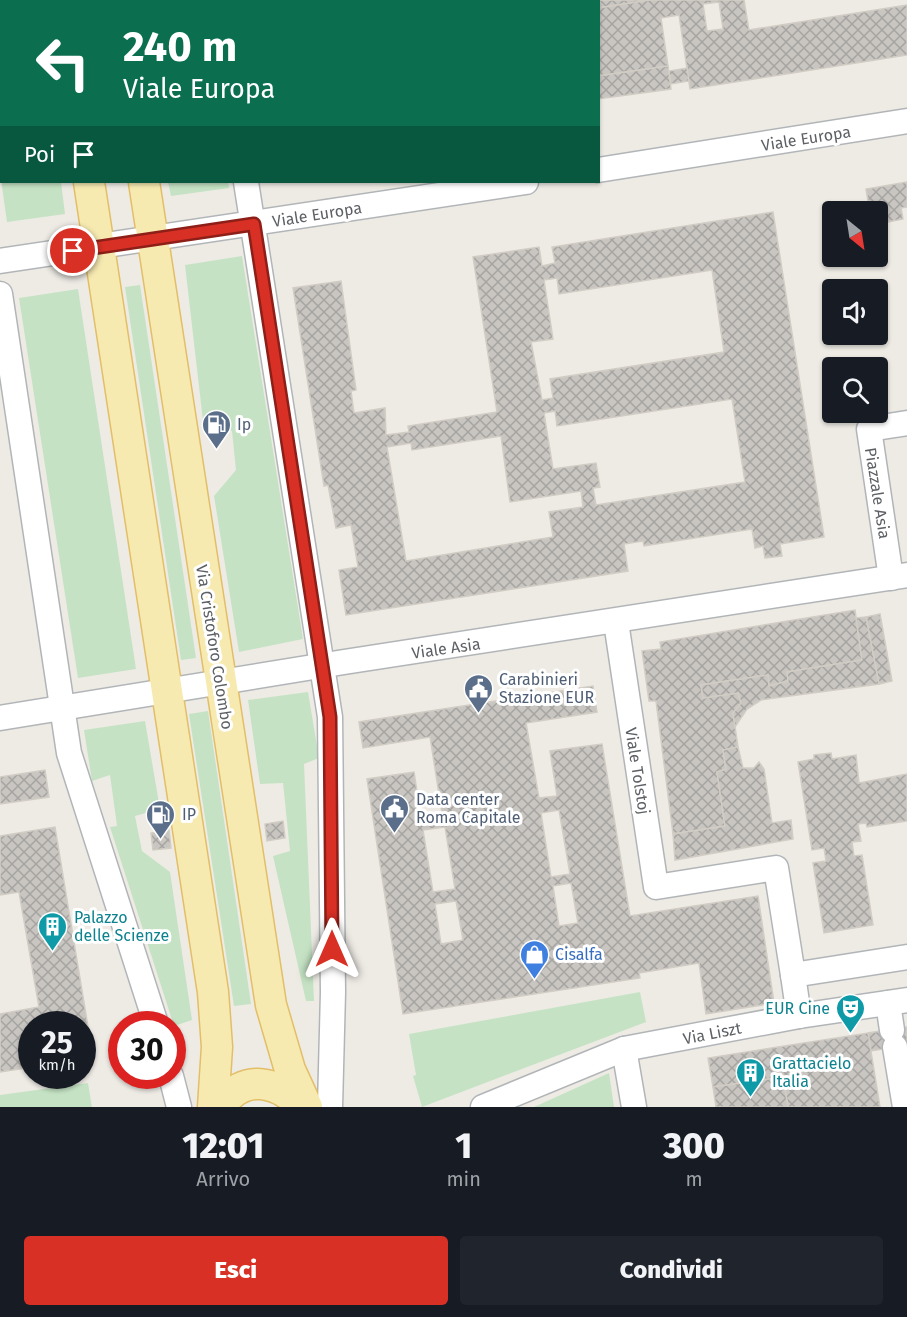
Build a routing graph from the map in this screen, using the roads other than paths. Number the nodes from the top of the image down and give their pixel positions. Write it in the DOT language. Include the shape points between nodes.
graph roads {
  1 [pos="907,121"];
  2 [pos="600,170"];
  3 [pos="89,183"];
  4 [pos="144,183"];
  5 [pos="246,183"];
  6 [pos="520,183"];
  7 [pos="254,224"];
  8 [pos="153,240"];
  9 [pos="99,248"];
  10 [pos="0,261"];
  11 [pos="0,294"];
  12 [pos="907,423"];
  13 [pos="899,577"];
  14 [pos="616,622"];
  15 [pos="323,666"];
  16 [pos="221,682"];
  17 [pos="168,691"];
  18 [pos="63,709"];
  19 [pos="0,718"];
  20 [pos="907,957"];
  21 [pos="793,975"];
  22 [pos="897,1001"];
  23 [pos="152,1011"];
  24 [pos="799,1016"];
  25 [pos="624,1050"];
  26 [pos="174,1089"];
  27 [pos="179,1107"];
  28 [pos="213,1107"];
  29 [pos="220,1107"];
  30 [pos="305,1107"];
  31 [pos="330,1107"];
  32 [pos="483,1107"];
  33 [pos="634,1107"];
  34 [pos="905,1107"];
  1 -- 2 [label="street, Viale Europa"];
  3 -- 9 [label="main road"];
  4 -- 8 [label="main road, Via Cristoforo Colombo"];
  5 -- 7 [label="street"];
  6 -- 7 [label="street, Viale Europa"];
  7 -- 8 [label="street, Viale Europa"];
  7 -- 15 [label="street"];
  8 -- 9 [label="street, Viale Europa"];
  8 -- 16 [label="main road, Via Cristoforo Colombo"];
  9 -- 10 [label="street, Viale Europa"];
  9 -- 17 [label="main road"];
  11 -- 18 [label="street"];
  12 -- 13 [label="street, Piazzale Asia" via="869,429"];
  13 -- 14 [label="street, Viale Asia"];
  14 -- 15 [label="street, Viale Asia"];
  14 -- 21 [label="street, Viale Tolstoj" via="656,887 776,868"];
  15 -- 16 [label="street, Viale Asia"];
  15 -- 31 [label="street" via="331,742"];
  16 -- 17 [label="street, Viale Asia"];
  16 -- 30 [label="main road, Via Cristoforo Colombo" via="271,1005"];
  17 -- 18 [label="street, Viale Asia"];
  17 -- 28 [label="main road" via="216,1016"];
  18 -- 19 [label="street, Viale Asia"];
  18 -- 23 [label="street" via="76,779"];
  20 -- 21 [label="street"];
  21 -- 24 [label="street"];
  22 -- 24 [label="street, Via Liszt"];
  22 -- 34 [label="street" via="893,1038"];
  24 -- 25 [label="street, Via Liszt"];
  25 -- 32 [label="street, Via Liszt"];
  25 -- 33 [label="street"];
  26 -- 27 [label="street"];
  29 -- 30 [label="main road" via="245,1085 261,1083 279,1089"];
}
